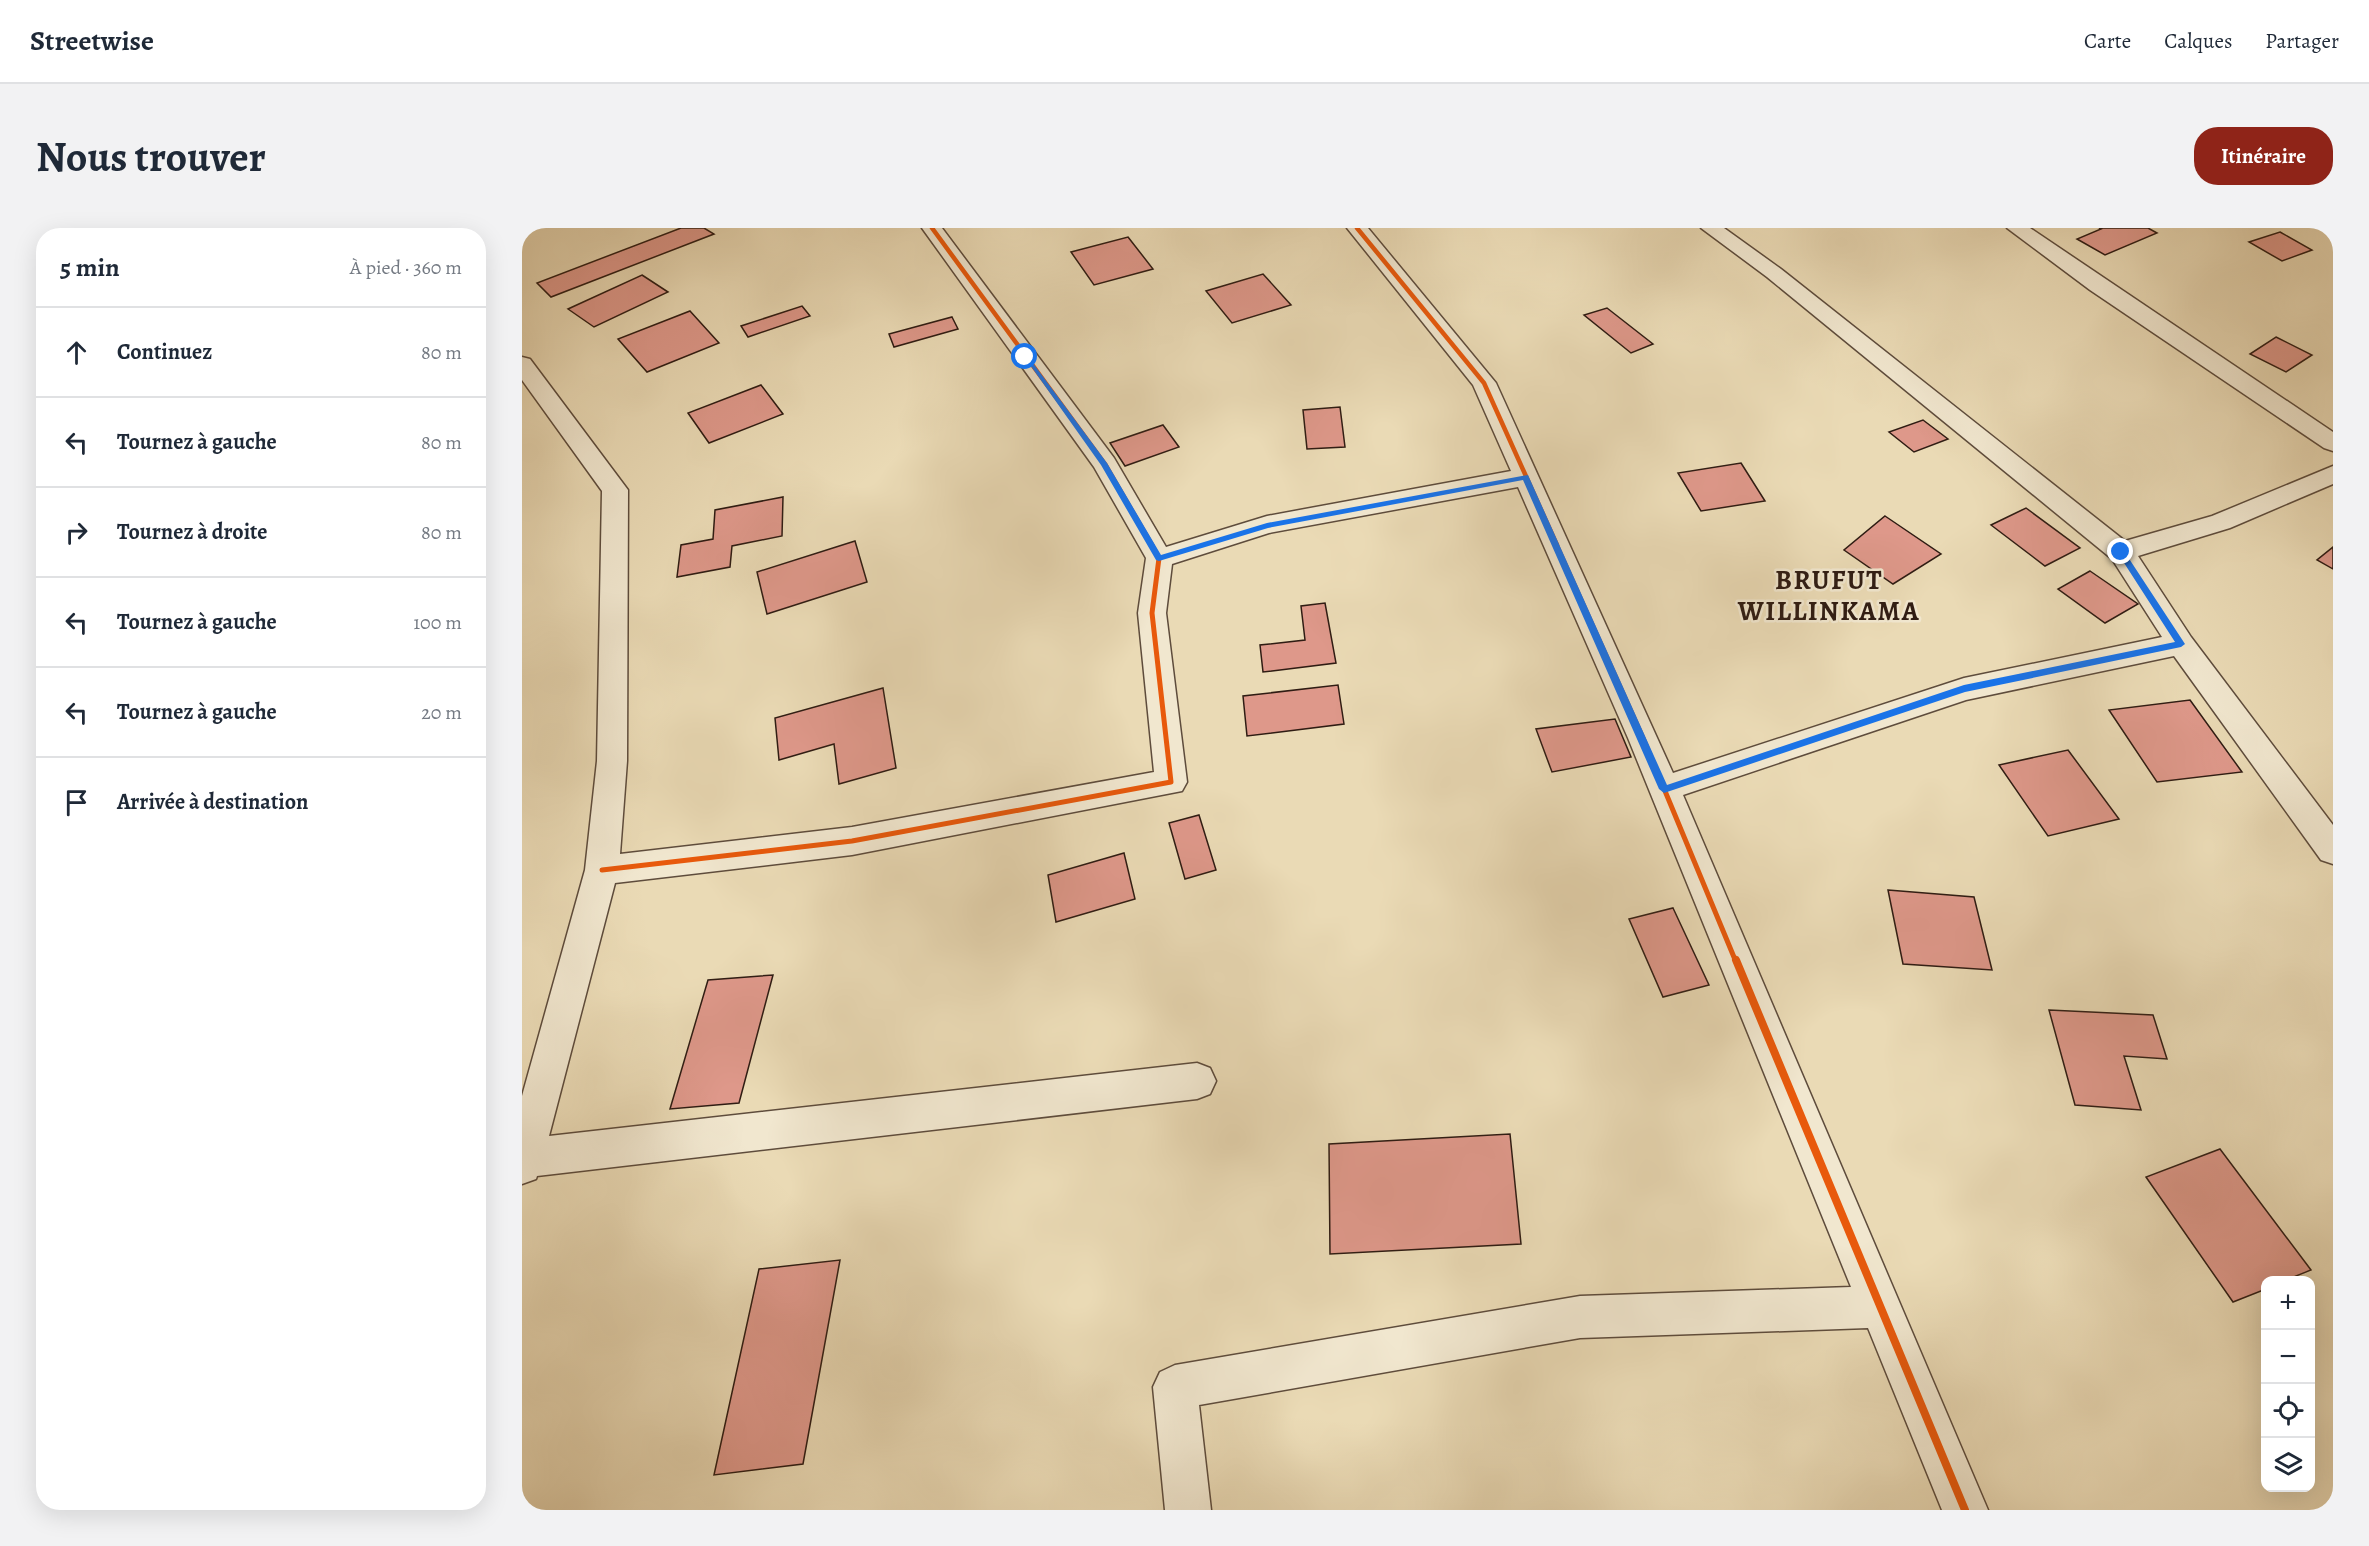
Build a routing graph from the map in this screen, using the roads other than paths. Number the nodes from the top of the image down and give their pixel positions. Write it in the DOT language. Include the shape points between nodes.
graph roads {
  1 [pos="932,228"];
  2 [pos="1357,228"];
  3 [pos="1711,228"];
  4 [pos="2018,228"];
  5 [pos="522,364"];
  6 [pos="2333,443"];
  7 [pos="2333,474"];
  8 [pos="1525,477"];
  9 [pos="2121,552"];
  10 [pos="1159,558"];
  11 [pos="2181,644"];
  12 [pos="1664,789"];
  13 [pos="2333,850"];
  14 [pos="602,870"];
  15 [pos="1197,1081"];
  16 [pos="523,1160"];
  17 [pos="1880,1307"];
  18 [pos="1188,1510"];
  19 [pos="1965,1510"];
  1 -- 10 [label="street" via="1105,464"];
  2 -- 8 [label="street" via="1484,383"];
  3 -- 9 [label="street" via="1774,273"];
  4 -- 6 [label="street"];
  5 -- 14 [label="street" via="615,490 612,761"];
  7 -- 9 [label="street" via="2221,522"];
  8 -- 10 [label="street" via="1267,525"];
  8 -- 12 [label="street"];
  9 -- 11 [label="street"];
  10 -- 14 [label="street" via="1152,613 1171,782 852,841"];
  11 -- 12 [label="street" via="1964,688"];
  11 -- 13 [label="street"];
  12 -- 17 [label="street"];
  14 -- 16 [label="street"];
  15 -- 16 [label="street"];
  17 -- 18 [label="street" via="1580,1317 1175,1387"];
  17 -- 19 [label="street"];
}
